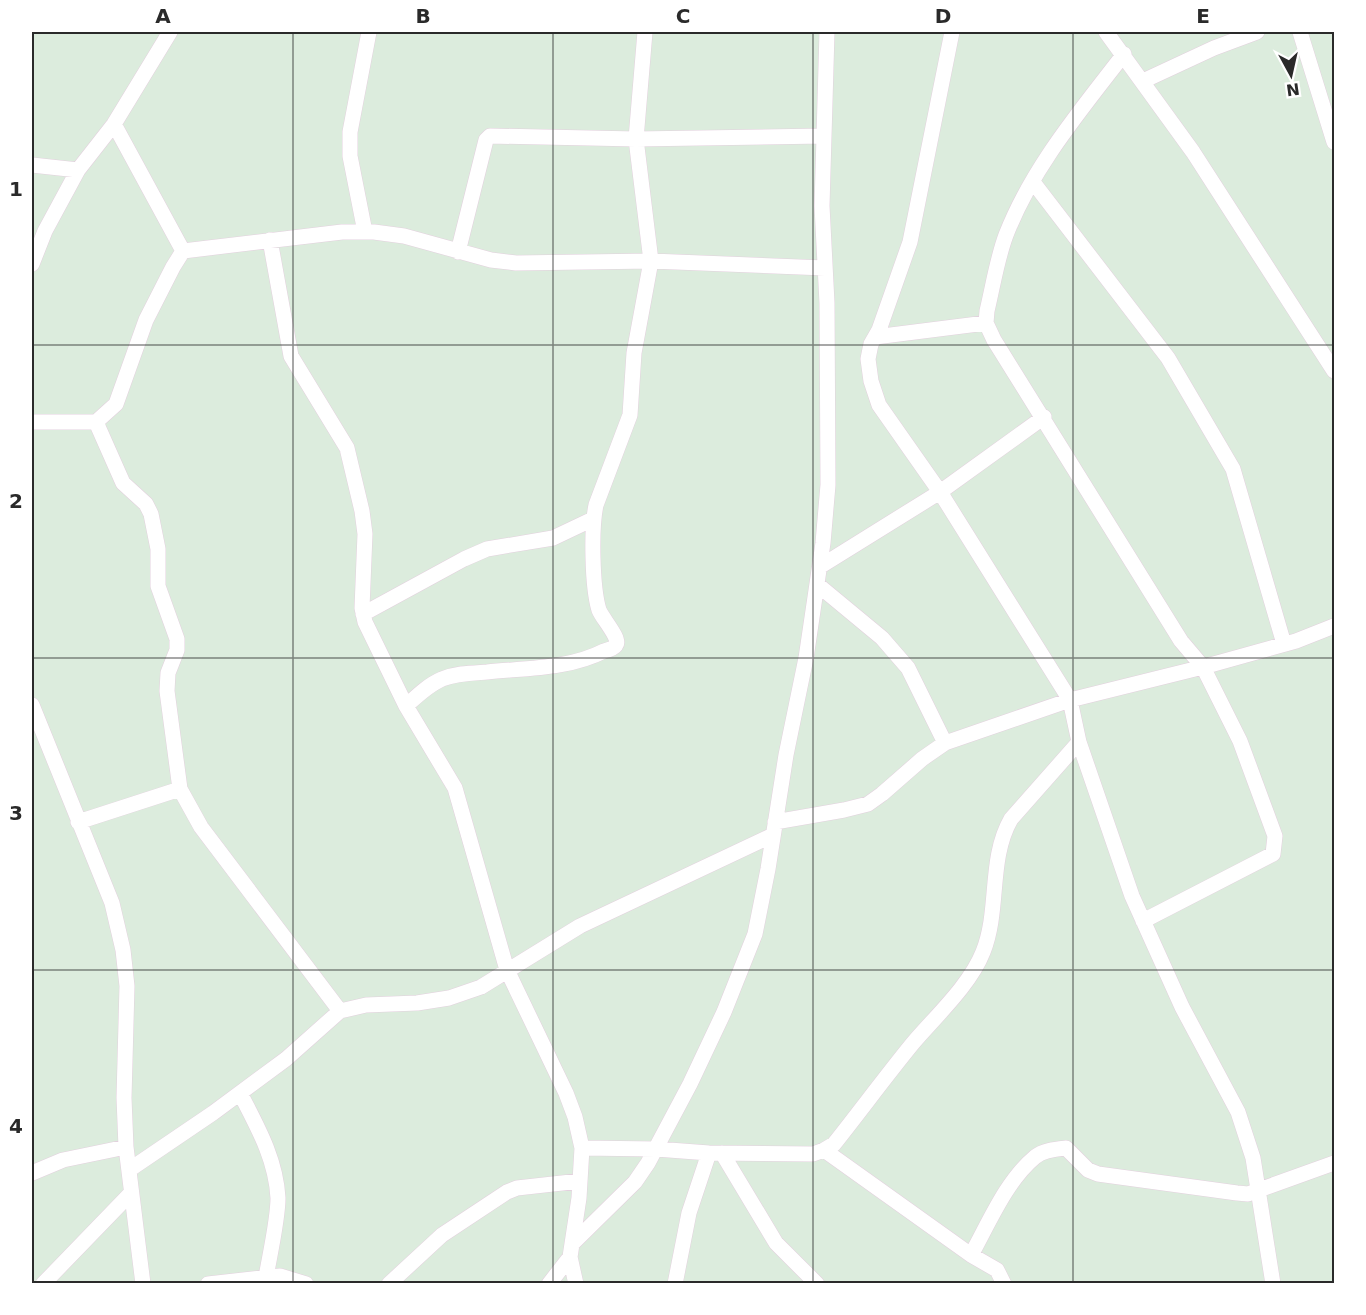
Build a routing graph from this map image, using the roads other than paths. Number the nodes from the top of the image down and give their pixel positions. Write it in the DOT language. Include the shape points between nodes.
graph roads {
  1 [pos="171,32"];
  2 [pos="369,32"];
  3 [pos="645,32"];
  4 [pos="827,32"];
  5 [pos="952,32"];
  6 [pos="1106,32"];
  7 [pos="1257,32"];
  8 [pos="1300,32"];
  9 [pos="1124,54"];
  10 [pos="1143,81"];
  11 [pos="1331,119"];
  12 [pos="114,124"];
  13 [pos="823,136"];
  14 [pos="636,139"];
  15 [pos="1335,142"];
  16 [pos="32,165"];
  17 [pos="78,170"];
  18 [pos="1033,182"];
  19 [pos="365,232"];
  20 [pos="270,240"];
  21 [pos="183,251"];
  22 [pos="458,252"];
  23 [pos="651,261"];
  24 [pos="32,264"];
  25 [pos="825,268"];
  26 [pos="986,323"];
  27 [pos="875,337"];
  28 [pos="1335,371"];
  29 [pos="1044,417"];
  30 [pos="32,422"];
  31 [pos="96,422"];
  32 [pos="940,492"];
  33 [pos="593,519"];
  34 [pos="821,566"];
  35 [pos="818,585"];
  36 [pos="363,614"];
  37 [pos="1335,626"];
  38 [pos="1284,644"];
  39 [pos="1203,667"];
  40 [pos="1070,700"];
  41 [pos="32,705"];
  42 [pos="406,706"];
  43 [pos="1079,742"];
  44 [pos="945,743"];
  45 [pos="180,789"];
  46 [pos="78,822"];
  47 [pos="774,829"];
  48 [pos="1143,921"];
  49 [pos="507,970"];
  50 [pos="340,1011"];
  51 [pos="240,1093"];
  52 [pos="126,1147"];
  53 [pos="582,1148"];
  54 [pos="656,1149"];
  55 [pos="824,1150"];
  56 [pos="715,1153"];
  57 [pos="1335,1163"];
  58 [pos="129,1170"];
  59 [pos="32,1173"];
  60 [pos="580,1181"];
  61 [pos="1258,1190"];
  62 [pos="131,1193"];
  63 [pos="571,1250"];
  64 [pos="971,1255"];
  65 [pos="266,1277"];
  66 [pos="43,1284"];
  67 [pos="143,1284"];
  68 [pos="208,1284"];
  69 [pos="306,1284"];
  70 [pos="389,1284"];
  71 [pos="549,1284"];
  72 [pos="576,1284"];
  73 [pos="675,1284"];
  74 [pos="817,1284"];
  75 [pos="1004,1284"];
  76 [pos="1273,1284"];
  1 -- 12 [label="street"];
  2 -- 19 [label="street" via="350,132 350,156"];
  3 -- 14 [label="street"];
  4 -- 13 [label="street"];
  5 -- 27 [label="street" via="910,243"];
  6 -- 9 [label="street"];
  7 -- 10 [label="street"];
  8 -- 11 [label="street"];
  9 -- 10 [label="street"];
  9 -- 18 [label="street" via="1074,118"];
  10 -- 28 [label="street"];
  11 -- 15 [label="street"];
  12 -- 17 [label="street"];
  12 -- 21 [label="street"];
  13 -- 14 [label="street"];
  13 -- 25 [label="street"];
  14 -- 22 [label="street" via="490,136"];
  14 -- 23 [label="street"];
  16 -- 17 [label="street"];
  17 -- 24 [label="street"];
  18 -- 26 [label="street" via="1005,238"];
  18 -- 38 [label="street" via="1168,358 1233,469"];
  19 -- 20 [label="street"];
  19 -- 22 [label="street" via="404,236"];
  20 -- 21 [label="street"];
  20 -- 36 [label="street" via="291,356 347,448 362,511"];
  21 -- 31 [label="street" via="146,320 116,404"];
  22 -- 23 [label="street" via="516,263"];
  23 -- 25 [label="street"];
  23 -- 33 [label="street" via="634,353 630,414"];
  25 -- 34 [label="street" via="828,485"];
  26 -- 27 [label="street"];
  26 -- 29 [label="street"];
  27 -- 32 [label="street" via="868,359 879,405"];
  29 -- 32 [label="street"];
  29 -- 39 [label="street" via="1181,641"];
  30 -- 31 [label="street"];
  31 -- 45 [label="street" via="123,483 151,514 158,549 158,586 177,639 167,691"];
  32 -- 34 [label="street"];
  32 -- 40 [label="street"];
  33 -- 36 [label="street" via="554,538 479,552"];
  33 -- 42 [label="street" via="599,610 618,637 616,646 571,663 455,675 430,684"];
  34 -- 35 [label="street"];
  35 -- 44 [label="street" via="882,638 908,668"];
  35 -- 47 [label="street"];
  36 -- 42 [label="street"];
  37 -- 38 [label="street"];
  38 -- 39 [label="street"];
  39 -- 40 [label="street"];
  39 -- 48 [label="street" via="1240,741 1275,836 1273,854"];
  40 -- 43 [label="street"];
  40 -- 44 [label="street"];
  41 -- 46 [label="street"];
  42 -- 49 [label="street" via="455,788"];
  43 -- 48 [label="street"];
  43 -- 55 [label="street" via="1006,828 1000,846 988,939 972,974 834,1144"];
  44 -- 47 [label="street" via="868,804"];
  45 -- 46 [label="street"];
  45 -- 50 [label="street" via="201,827"];
  46 -- 52 [label="street" via="112,903 123,950 127,986"];
  47 -- 49 [label="street" via="580,926"];
  47 -- 54 [label="street" via="755,934 724,1012"];
  48 -- 61 [label="street" via="1182,1007 1238,1112 1253,1158"];
  49 -- 50 [label="street" via="481,987 449,998"];
  49 -- 53 [label="street" via="566,1093"];
  50 -- 51 [label="street"];
  51 -- 58 [label="street"];
  51 -- 65 [label="street" via="270,1156 276,1183 278,1200"];
  52 -- 58 [label="street"];
  52 -- 59 [label="street" via="63,1160"];
  53 -- 54 [label="street"];
  53 -- 60 [label="street"];
  54 -- 56 [label="street"];
  54 -- 63 [label="street" via="635,1182"];
  55 -- 56 [label="street" via="813,1154"];
  55 -- 64 [label="street"];
  56 -- 73 [label="street" via="689,1213"];
  56 -- 74 [label="street" via="776,1243"];
  57 -- 61 [label="street"];
  58 -- 62 [label="street"];
  60 -- 63 [label="street"];
  60 -- 70 [label="street" via="507,1192 442,1235"];
  61 -- 64 [label="street" via="1238,1193 1098,1174 1088,1170 1066,1148 1046,1151 1019,1174"];
  61 -- 76 [label="street"];
  62 -- 66 [label="street"];
  62 -- 67 [label="street"];
  63 -- 71 [label="street"];
  63 -- 72 [label="street"];
  64 -- 75 [label="street" via="997,1270"];
  65 -- 68 [label="street"];
  65 -- 69 [label="street" via="280,1276"];
}
